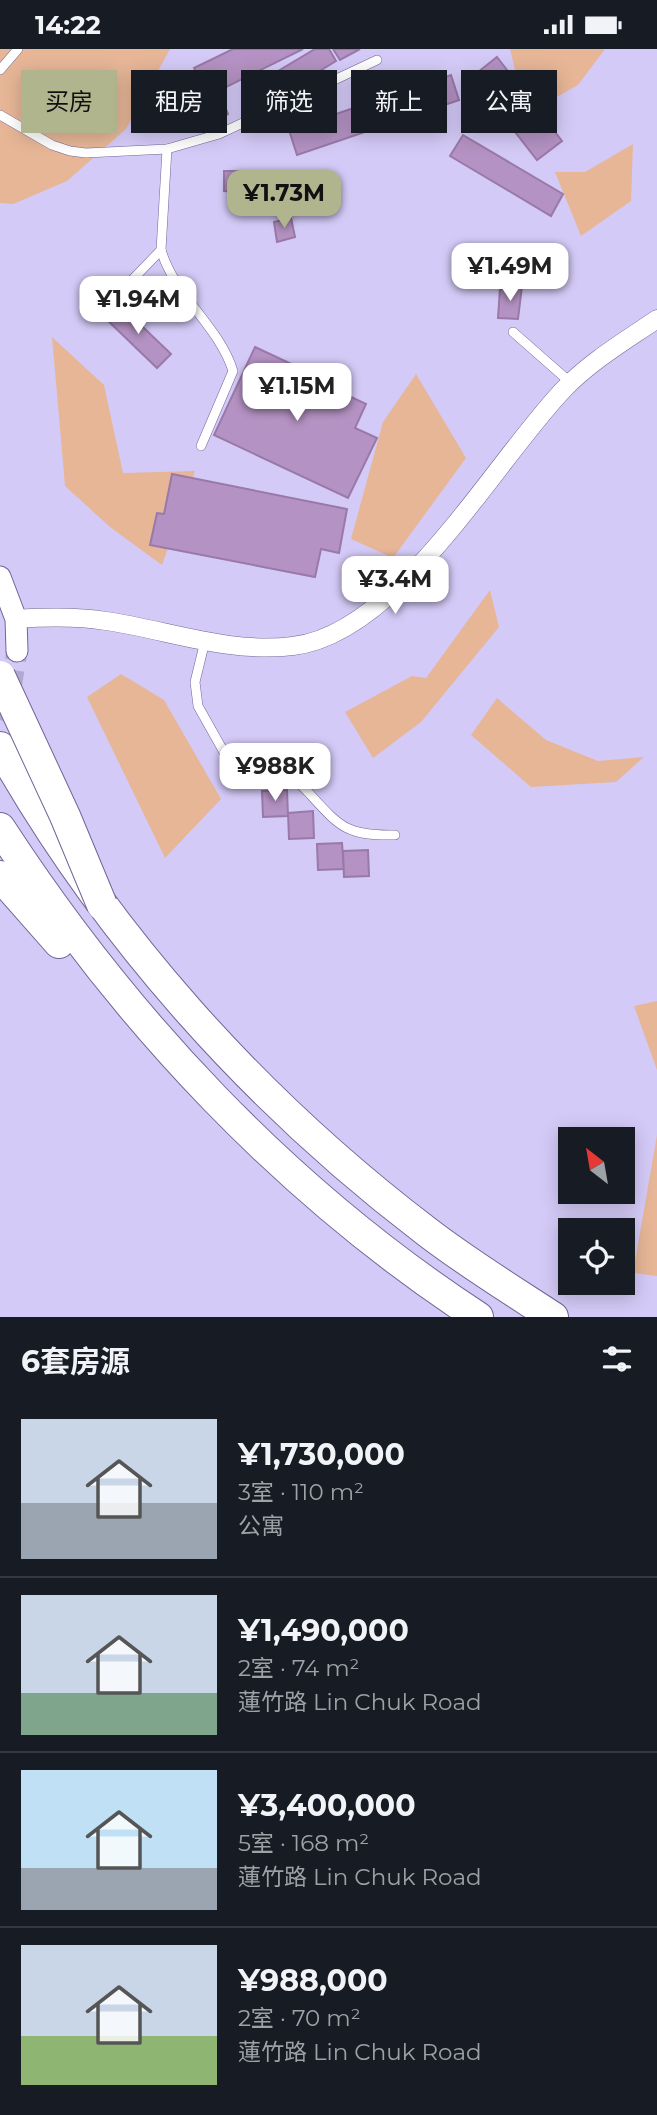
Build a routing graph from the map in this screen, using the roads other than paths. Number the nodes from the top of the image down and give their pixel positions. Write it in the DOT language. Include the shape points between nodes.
graph roads {
  1 [pos="18,49"];
  2 [pos="377,59"];
  3 [pos="0,70"];
  4 [pos="0,115"];
  5 [pos="167,149"];
  6 [pos="162,250"];
  7 [pos="107,306"];
  8 [pos="657,319"];
  9 [pos="513,332"];
  10 [pos="571,383"];
  11 [pos="201,446"];
  12 [pos="0,577"];
  13 [pos="16,619"];
  14 [pos="205,641"];
  15 [pos="17,651"];
  16 [pos="0,675"];
  17 [pos="0,747"];
  18 [pos="0,828"];
  19 [pos="395,835"];
  20 [pos="0,876"];
  21 [pos="102,905"];
  22 [pos="130,1006"];
  23 [pos="478,1317"];
  24 [pos="553,1317"];
  1 -- 3 [label="lane"];
  2 -- 5 [label="lane" via="219,134"];
  4 -- 5 [label="lane" via="70,152"];
  5 -- 6 [label="lane"];
  6 -- 7 [label="lane"];
  6 -- 11 [label="lane" via="179,290 222,347 233,371"];
  8 -- 10 [label="street"];
  9 -- 10 [label="lane"];
  10 -- 14 [label="street" via="418,568 353,625 297,646 266,648"];
  12 -- 13 [label="street"];
  13 -- 14 [label="street" via="106,621"];
  13 -- 15 [label="street"];
  14 -- 19 [label="lane" via="195,682 198,706 234,770 282,772 300,783 349,831"];
  16 -- 21 [label="highway, bridge"];
  17 -- 21 [label="highway, bridge"];
  18 -- 22 [label="highway"];
  20 -- 22 [label="highway" via="73,957"];
  21 -- 24 [label="highway" via="223,1049 315,1139 427,1232"];
  22 -- 23 [label="highway" via="206,1091 307,1187"];
}
